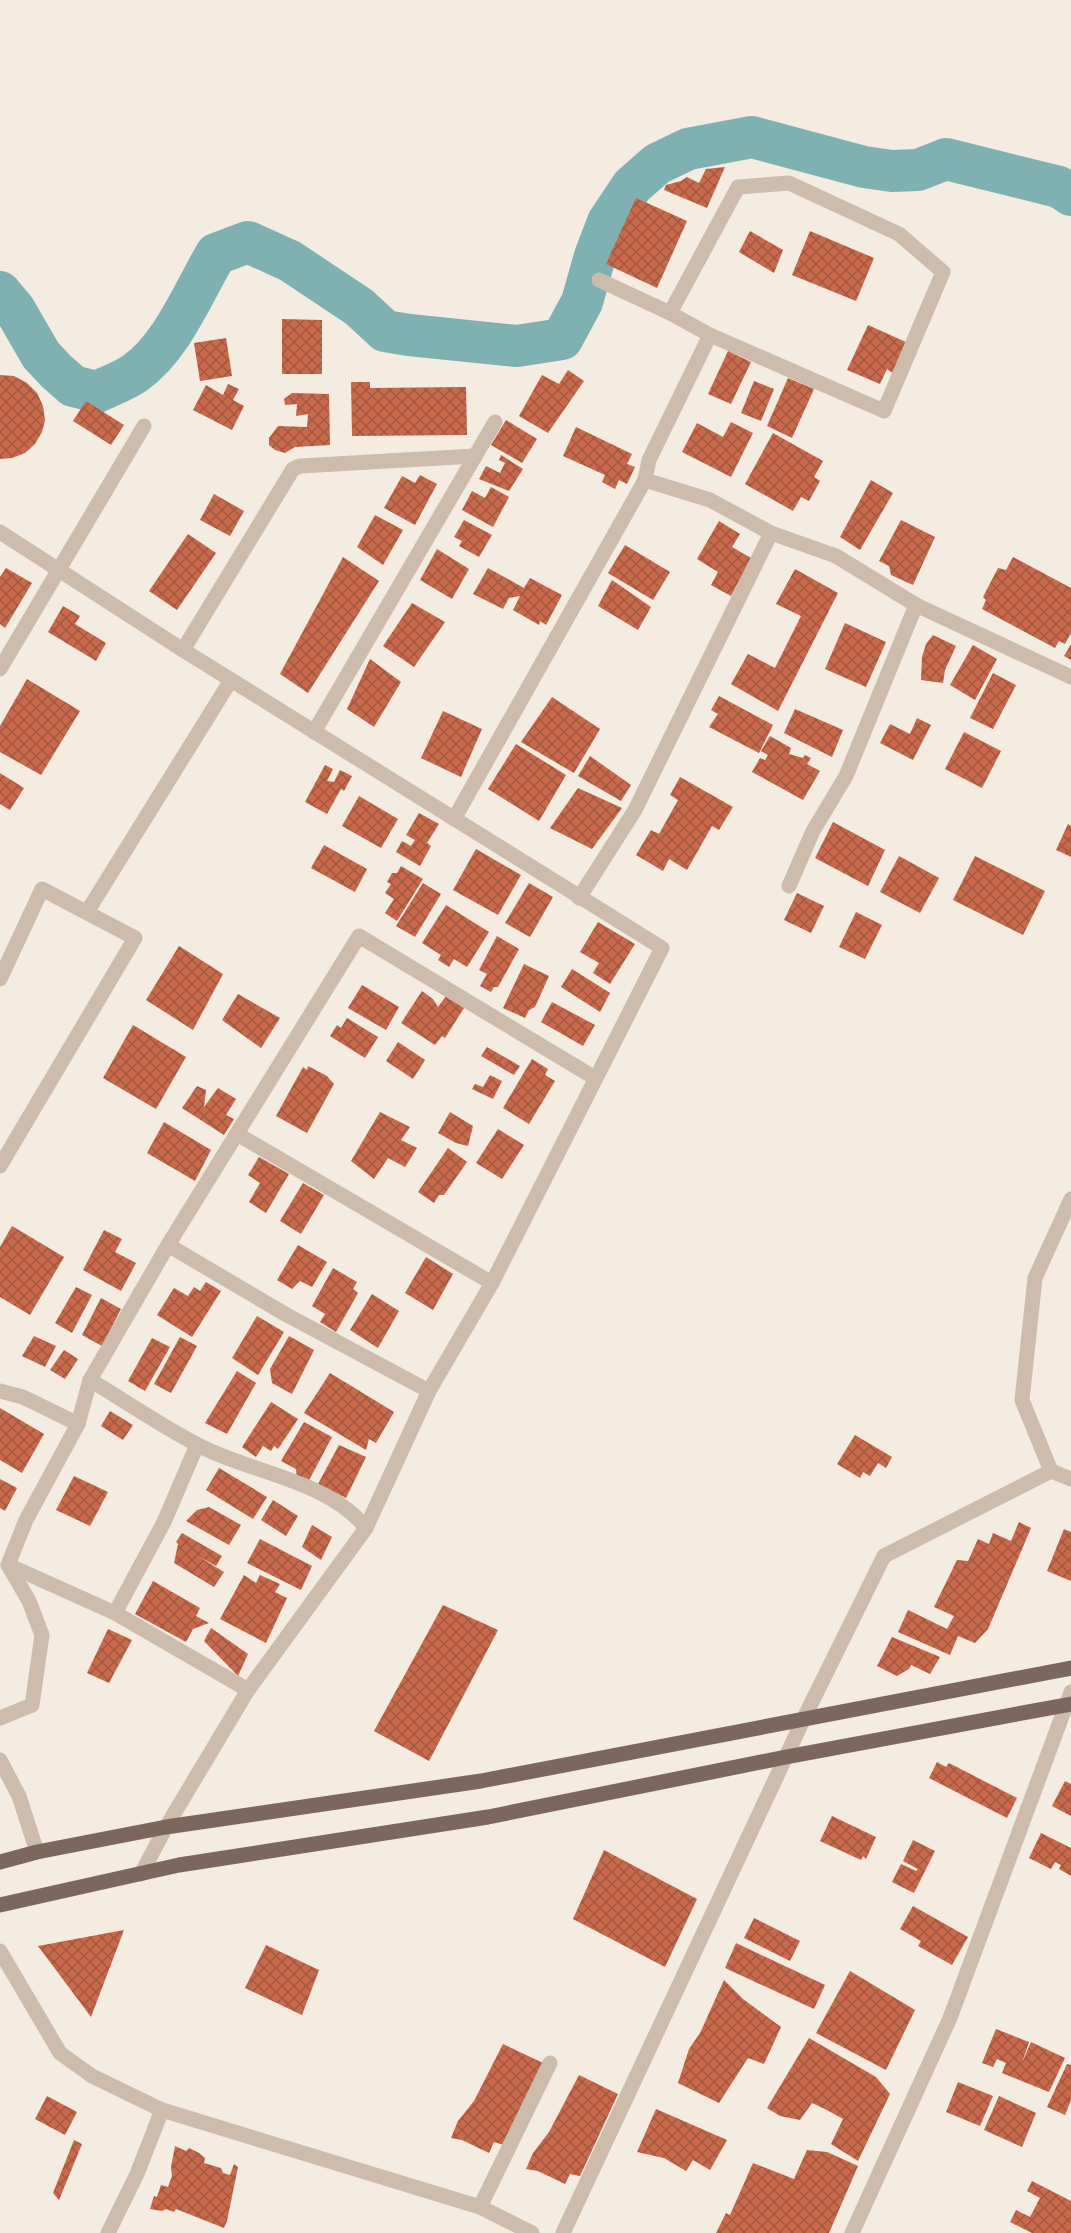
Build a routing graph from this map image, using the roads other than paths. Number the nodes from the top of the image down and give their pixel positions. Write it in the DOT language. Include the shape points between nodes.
graph roads {
  1 [pos="599,280"];
  2 [pos="670,313"];
  3 [pos="710,335"];
  4 [pos="495,422"];
  5 [pos="144,426"];
  6 [pos="475,456"];
  7 [pos="645,480"];
  8 [pos="0,532"];
  9 [pos="771,533"];
  10 [pos="59,569"];
  11 [pos="916,605"];
  12 [pos="183,650"];
  13 [pos="0,669"];
  14 [pos="1071,677"];
  15 [pos="231,680"];
  16 [pos="314,732"];
  17 [pos="454,819"];
  18 [pos="789,886"];
  19 [pos="579,898"];
  20 [pos="87,912"];
  21 [pos="0,979"];
  22 [pos="596,1078"];
  23 [pos="237,1134"];
  24 [pos="0,1166"];
  25 [pos="1071,1199"];
  26 [pos="168,1245"];
  27 [pos="492,1283"];
  28 [pos="90,1380"];
  29 [pos="0,1391"];
  30 [pos="429,1391"];
  31 [pos="78,1424"];
  32 [pos="197,1445"];
  33 [pos="1051,1471"];
  34 [pos="1071,1479"];
  35 [pos="366,1528"];
  36 [pos="8,1565"];
  37 [pos="115,1613"];
  38 [pos="1071,1668"];
  39 [pos="248,1690"];
  40 [pos="1069,1700"];
  41 [pos="0,1718"];
  42 [pos="804,1718"];
  43 [pos="786,1757"];
  44 [pos="0,1760"];
  45 [pos="166,1827"];
  46 [pos="37,1852"];
  47 [pos="0,1862"];
  48 [pos="141,1874"];
  49 [pos="0,1905"];
  50 [pos="0,1951"];
  51 [pos="550,2063"];
  52 [pos="162,2110"];
  53 [pos="480,2207"];
  54 [pos="108,2233"];
  55 [pos="532,2233"];
  56 [pos="563,2233"];
  57 [pos="852,2233"];
  1 -- 2 [label="street"];
  2 -- 3 [label="street"];
  2 -- 3 [label="street" via="738,187 789,183 899,234 943,272 884,411"];
  3 -- 7 [label="street" via="649,460"];
  4 -- 6 [label="street"];
  5 -- 10 [label="street"];
  6 -- 12 [label="street" via="293,469"];
  6 -- 16 [label="street"];
  7 -- 9 [label="street" via="710,500"];
  7 -- 17 [label="street"];
  8 -- 10 [label="street"];
  9 -- 11 [label="street" via="836,556"];
  9 -- 19 [label="street" via="635,810"];
  10 -- 12 [label="street"];
  10 -- 13 [label="street"];
  11 -- 14 [label="street"];
  11 -- 18 [label="street" via="846,776 813,831"];
  12 -- 15 [label="street"];
  15 -- 16 [label="street"];
  15 -- 20 [label="street"];
  16 -- 17 [label="street"];
  17 -- 19 [label="street"];
  19 -- 22 [label="street" via="662,948"];
  20 -- 21 [label="street" via="42,889"];
  20 -- 24 [label="street" via="135,938"];
  22 -- 23 [label="street" via="358,936"];
  22 -- 27 [label="street"];
  23 -- 26 [label="street"];
  23 -- 27 [label="street"];
  25 -- 33 [label="street" via="1035,1278 1022,1400"];
  26 -- 28 [label="street"];
  26 -- 30 [label="street" via="285,1314"];
  27 -- 30 [label="street"];
  28 -- 31 [label="street"];
  28 -- 32 [label="street"];
  29 -- 31 [label="street" via="23,1397"];
  30 -- 35 [label="street"];
  31 -- 36 [label="street" via="26,1520"];
  32 -- 35 [label="street" via="310,1489 353,1512"];
  32 -- 37 [label="street" via="164,1522"];
  33 -- 34 [label="street"];
  33 -- 42 [label="street" via="885,1556"];
  35 -- 39 [label="street"];
  36 -- 37 [label="street"];
  36 -- 41 [label="street" via="29,1601 42,1635 32,1705"];
  37 -- 39 [label="street"];
  38 -- 42 [label="main road"];
  39 -- 45 [label="street"];
  40 -- 43 [label="main road"];
  40 -- 57 [label="street" via="950,2018"];
  42 -- 43 [label="street"];
  42 -- 45 [label="main road" via="481,1781"];
  43 -- 48 [label="main road" via="488,1817"];
  43 -- 56 [label="street"];
  44 -- 46 [label="street" via="19,1796"];
  45 -- 46 [label="main road"];
  45 -- 48 [label="street"];
  46 -- 47 [label="main road"];
  48 -- 49 [label="main road"];
  50 -- 52 [label="street" via="60,2053 92,2076"];
  51 -- 53 [label="street"];
  52 -- 53 [label="street"];
  52 -- 54 [label="street"];
  53 -- 55 [label="street"];
}
